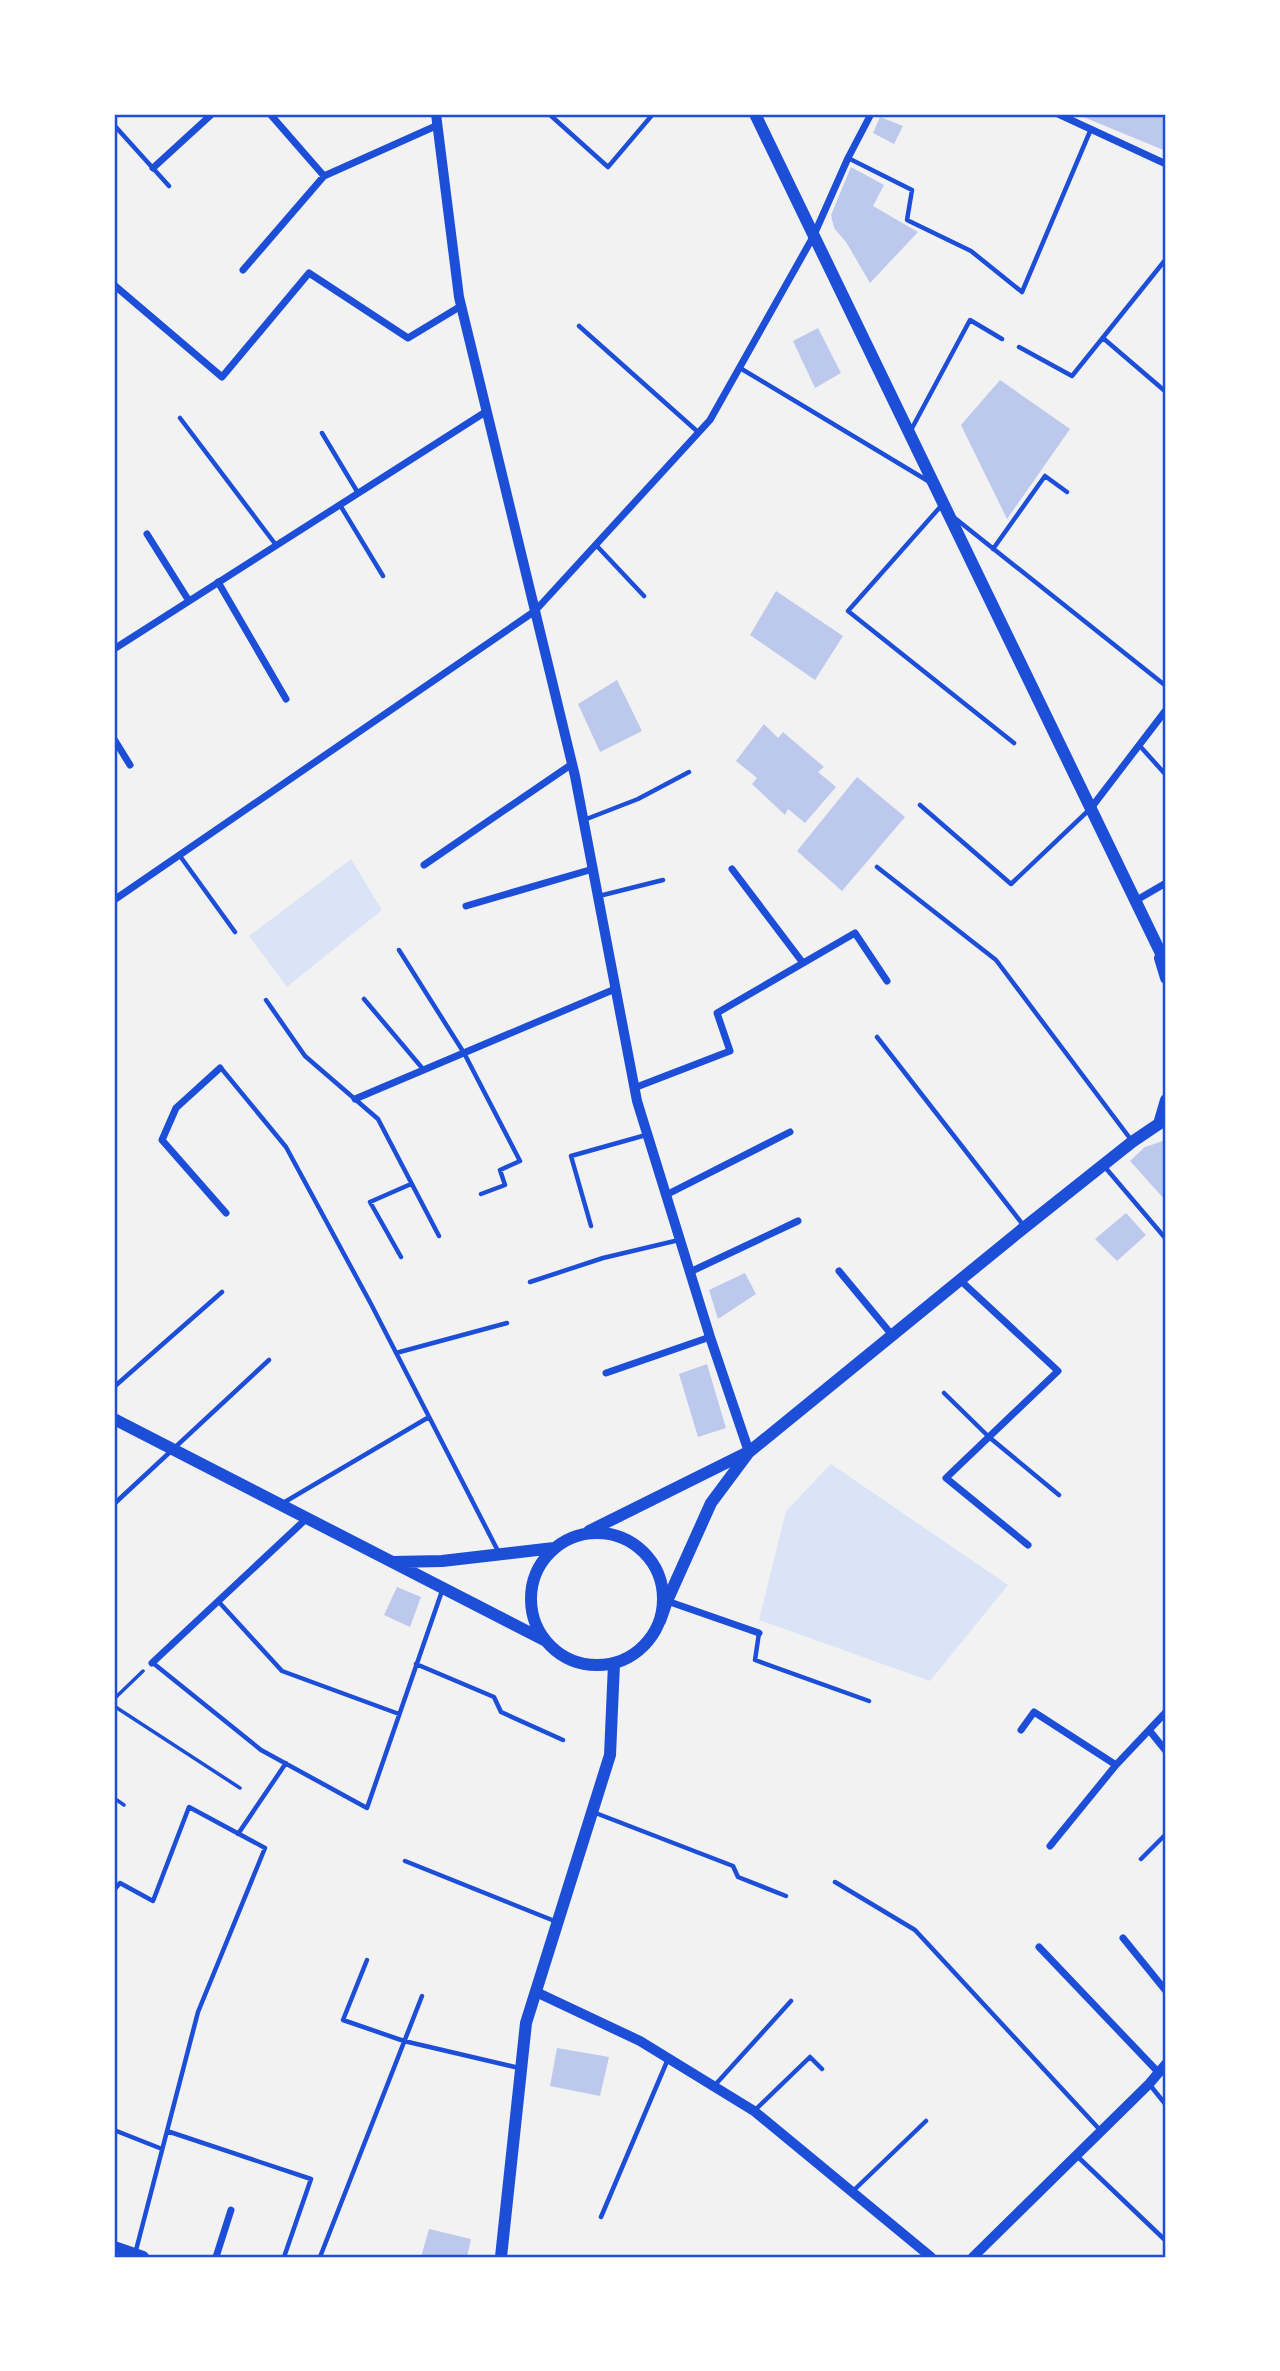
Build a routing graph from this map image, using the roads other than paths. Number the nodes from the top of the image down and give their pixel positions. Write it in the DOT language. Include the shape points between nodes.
graph roads {
  1 [pos="212,114"];
  2 [pos="271,114"];
  3 [pos="548,114"];
  4 [pos="653,114"];
  5 [pos="755,114"];
  6 [pos="871,114"];
  7 [pos="1058,114"];
  8 [pos="437,119"];
  9 [pos="114,125"];
  10 [pos="1091,128"];
  11 [pos="848,158"];
  12 [pos="1166,164"];
  13 [pos="153,169"];
  14 [pos="324,176"];
  15 [pos="169,187"];
  16 [pos="813,237"];
  17 [pos="1166,259"];
  18 [pos="243,270"];
  19 [pos="114,285"];
  20 [pos="461,306"];
  21 [pos="579,326"];
  22 [pos="1103,338"];
  23 [pos="1002,339"];
  24 [pos="1019,346"];
  25 [pos="740,368"];
  26 [pos="1166,392"];
  27 [pos="486,411"];
  28 [pos="180,418"];
  29 [pos="699,432"];
  30 [pos="322,433"];
  31 [pos="909,434"];
  32 [pos="932,483"];
  33 [pos="1067,492"];
  34 [pos="358,493"];
  35 [pos="340,505"];
  36 [pos="945,508"];
  37 [pos="147,534"];
  38 [pos="596,544"];
  39 [pos="276,545"];
  40 [pos="993,549"];
  41 [pos="383,576"];
  42 [pos="218,582"];
  43 [pos="644,596"];
  44 [pos="189,601"];
  45 [pos="535,611"];
  46 [pos="114,649"];
  47 [pos="1166,686"];
  48 [pos="286,699"];
  49 [pos="1166,710"];
  50 [pos="114,739"];
  51 [pos="1014,743"];
  52 [pos="1139,745"];
  53 [pos="572,764"];
  54 [pos="130,765"];
  55 [pos="689,772"];
  56 [pos="1166,775"];
  57 [pos="919,805"];
  58 [pos="1090,808"];
  59 [pos="583,820"];
  60 [pos="179,855"];
  61 [pos="424,864"];
  62 [pos="877,867"];
  63 [pos="593,869"];
  64 [pos="732,869"];
  65 [pos="663,880"];
  66 [pos="1166,883"];
  67 [pos="598,896"];
  68 [pos="114,900"];
  69 [pos="1135,901"];
  70 [pos="466,906"];
  71 [pos="235,932"];
  72 [pos="1156,944"];
  73 [pos="399,950"];
  74 [pos="803,964"];
  75 [pos="1166,964"];
  76 [pos="1166,978"];
  77 [pos="887,981"];
  78 [pos="615,989"];
  79 [pos="364,999"];
  80 [pos="265,1000"];
  81 [pos="877,1037"];
  82 [pos="464,1053"];
  83 [pos="220,1068"];
  84 [pos="424,1070"];
  85 [pos="634,1088"];
  86 [pos="355,1099"];
  87 [pos="1166,1100"];
  88 [pos="1162,1122"];
  89 [pos="790,1132"];
  90 [pos="647,1135"];
  91 [pos="1132,1142"];
  92 [pos="1103,1166"];
  93 [pos="411,1184"];
  94 [pos="481,1194"];
  95 [pos="666,1195"];
  96 [pos="226,1213"];
  97 [pos="798,1221"];
  98 [pos="591,1226"];
  99 [pos="1025,1227"];
  100 [pos="439,1236"];
  101 [pos="680,1239"];
  102 [pos="1166,1239"];
  103 [pos="401,1257"];
  104 [pos="839,1271"];
  105 [pos="690,1272"];
  106 [pos="960,1280"];
  107 [pos="530,1282"];
  108 [pos="222,1292"];
  109 [pos="507,1323"];
  110 [pos="892,1335"];
  111 [pos="710,1337"];
  112 [pos="396,1353"];
  113 [pos="269,1360"];
  114 [pos="606,1373"];
  115 [pos="114,1387"];
  116 [pos="944,1393"];
  117 [pos="429,1417"];
  118 [pos="114,1419"];
  119 [pos="989,1437"];
  120 [pos="174,1450"];
  121 [pos="749,1452"];
  122 [pos="1059,1495"];
  123 [pos="114,1504"];
  124 [pos="280,1505"];
  125 [pos="306,1519"];
  126 [pos="584,1533"];
  127 [pos="1028,1545"];
  128 [pos="554,1548"];
  129 [pos="499,1554"];
  130 [pos="389,1562"];
  131 [pos="442,1589"];
  132 [pos="218,1601"];
  133 [pos="667,1601"];
  134 [pos="660,1621"];
  135 [pos="759,1633"];
  136 [pos="546,1642"];
  137 [pos="152,1663"];
  138 [pos="416,1664"];
  139 [pos="614,1664"];
  140 [pos="869,1701"];
  141 [pos="1166,1712"];
  142 [pos="399,1714"];
  143 [pos="1021,1730"];
  144 [pos="1149,1730"];
  145 [pos="563,1740"];
  146 [pos="1166,1751"];
  147 [pos="286,1763"];
  148 [pos="1116,1765"];
  149 [pos="593,1811"];
  150 [pos="238,1834"];
  151 [pos="1166,1834"];
  152 [pos="1050,1846"];
  153 [pos="1141,1859"];
  154 [pos="405,1861"];
  155 [pos="835,1882"];
  156 [pos="114,1890"];
  157 [pos="786,1896"];
  158 [pos="558,1922"];
  159 [pos="1123,1938"];
  160 [pos="1039,1947"];
  161 [pos="367,1959"];
  162 [pos="1166,1991"];
  163 [pos="536,1992"];
  164 [pos="422,1997"];
  165 [pos="791,2001"];
  166 [pos="404,2041"];
  167 [pos="668,2058"];
  168 [pos="1163,2068"];
  169 [pos="521,2069"];
  170 [pos="822,2069"];
  171 [pos="1149,2084"];
  172 [pos="715,2085"];
  173 [pos="1166,2105"];
  174 [pos="754,2111"];
  175 [pos="926,2121"];
  176 [pos="114,2130"];
  177 [pos="167,2131"];
  178 [pos="1101,2132"];
  179 [pos="162,2149"];
  180 [pos="1077,2156"];
  181 [pos="852,2192"];
  182 [pos="231,2210"];
  183 [pos="601,2217"];
  184 [pos="1166,2242"];
  185 [pos="114,2247"];
  186 [pos="138,2256"];
  187 [pos="216,2257"];
  188 [pos="284,2257"];
  189 [pos="320,2257"];
  190 [pos="501,2257"];
  191 [pos="931,2257"];
  192 [pos="973,2257"];
  1 -- 13 [label="street"];
  2 -- 14 [label="street"];
  3 -- 4 [label="lane" via="608,167"];
  5 -- 16 [label="main road"];
  6 -- 11 [label="street"];
  7 -- 10 [label="street"];
  8 -- 14 [label="street"];
  8 -- 20 [label="street"];
  9 -- 13 [label="lane"];
  10 -- 11 [label="lane" via="1022,292 971,251 907,220 912,190"];
  10 -- 12 [label="street"];
  11 -- 16 [label="street"];
  13 -- 15 [label="lane"];
  14 -- 18 [label="street"];
  16 -- 25 [label="street"];
  16 -- 31 [label="main road"];
  17 -- 22 [label="lane"];
  19 -- 20 [label="street" via="222,377 309,273 408,338"];
  20 -- 27 [label="street"];
  21 -- 29 [label="lane"];
  22 -- 24 [label="lane" via="1072,376"];
  22 -- 26 [label="lane"];
  23 -- 31 [label="lane" via="970,320"];
  25 -- 29 [label="street"];
  25 -- 32 [label="lane"];
  27 -- 34 [label="street"];
  27 -- 45 [label="street"];
  28 -- 39 [label="lane"];
  29 -- 38 [label="street"];
  30 -- 34 [label="lane"];
  31 -- 32 [label="main road"];
  32 -- 36 [label="main road"];
  33 -- 40 [label="lane" via="1045,476"];
  34 -- 35 [label="street"];
  35 -- 39 [label="street"];
  35 -- 41 [label="lane"];
  36 -- 40 [label="lane"];
  36 -- 51 [label="lane" via="848,611"];
  36 -- 58 [label="main road"];
  37 -- 44 [label="street"];
  38 -- 43 [label="lane"];
  38 -- 45 [label="street"];
  39 -- 42 [label="street"];
  40 -- 47 [label="lane"];
  42 -- 44 [label="street"];
  42 -- 48 [label="street"];
  44 -- 46 [label="street"];
  45 -- 53 [label="street"];
  45 -- 60 [label="street"];
  49 -- 52 [label="street"];
  50 -- 54 [label="street"];
  52 -- 56 [label="lane"];
  52 -- 58 [label="street"];
  53 -- 59 [label="street"];
  53 -- 61 [label="street"];
  55 -- 59 [label="lane" via="638,799"];
  57 -- 58 [label="lane" via="1011,884"];
  58 -- 69 [label="main road"];
  59 -- 63 [label="street"];
  60 -- 68 [label="street"];
  60 -- 71 [label="lane"];
  62 -- 91 [label="lane" via="996,960"];
  63 -- 67 [label="street"];
  63 -- 70 [label="street"];
  64 -- 74 [label="street"];
  65 -- 67 [label="lane"];
  66 -- 69 [label="street"];
  67 -- 78 [label="street"];
  69 -- 72 [label="main road"];
  72 -- 75 [label="main road"];
  72 -- 76 [label="main road"];
  73 -- 82 [label="lane"];
  74 -- 77 [label="street" via="855,933"];
  74 -- 85 [label="street" via="717,1013 730,1051"];
  78 -- 82 [label="street"];
  78 -- 85 [label="street"];
  79 -- 84 [label="lane"];
  80 -- 86 [label="lane" via="305,1056"];
  81 -- 99 [label="lane"];
  82 -- 84 [label="street"];
  82 -- 94 [label="lane" via="520,1161 500,1170 505,1185"];
  83 -- 96 [label="street" via="176,1108 162,1140"];
  83 -- 112 [label="lane" via="286,1147"];
  84 -- 86 [label="street"];
  85 -- 90 [label="street"];
  86 -- 93 [label="lane" via="377,1119"];
  87 -- 88 [label="main road"];
  88 -- 91 [label="main road"];
  89 -- 95 [label="street"];
  90 -- 95 [label="street"];
  90 -- 98 [label="lane" via="571,1156"];
  91 -- 92 [label="main road"];
  92 -- 99 [label="main road"];
  92 -- 102 [label="lane"];
  93 -- 100 [label="lane"];
  93 -- 103 [label="lane" via="370,1202"];
  95 -- 101 [label="street"];
  97 -- 105 [label="street"];
  99 -- 106 [label="main road"];
  101 -- 105 [label="street"];
  101 -- 107 [label="lane"];
  104 -- 110 [label="street"];
  105 -- 111 [label="street"];
  106 -- 110 [label="main road"];
  106 -- 119 [label="street" via="1058,1371"];
  108 -- 115 [label="lane"];
  109 -- 112 [label="lane"];
  110 -- 121 [label="main road"];
  111 -- 114 [label="street"];
  111 -- 121 [label="street"];
  112 -- 117 [label="lane"];
  113 -- 120 [label="lane"];
  116 -- 119 [label="lane"];
  117 -- 124 [label="lane"];
  117 -- 129 [label="lane"];
  118 -- 120 [label="main road"];
  119 -- 122 [label="lane"];
  119 -- 127 [label="street" via="946,1478"];
  120 -- 123 [label="lane"];
  120 -- 124 [label="main road"];
  121 -- 126 [label="main road"];
  121 -- 133 [label="main road" via="710,1503"];
  124 -- 125 [label="main road"];
  125 -- 130 [label="main road"];
  125 -- 132 [label="street"];
  126 -- 128 [label="main road"];
  126 -- 134 [label="main road" via="608,1533 630,1541 648,1556 664,1598"];
  128 -- 129 [label="main road"];
  128 -- 136 [label="main road" via="540,1563 530,1603"];
  129 -- 130 [label="main road"];
  130 -- 131 [label="main road"];
  131 -- 136 [label="main road"];
  131 -- 138 [label="lane"];
  132 -- 137 [label="street"];
  132 -- 142 [label="lane" via="282,1671"];
  133 -- 134 [label="main road"];
  133 -- 135 [label="street"];
  134 -- 139 [label="main road" via="650,1640 634,1655"];
  135 -- 140 [label="lane" via="755,1660"];
  136 -- 139 [label="main road" via="577,1662"];
  137 -- 147 [label="lane" via="261,1750"];
  138 -- 142 [label="lane"];
  138 -- 145 [label="lane" via="494,1697 501,1712"];
  139 -- 149 [label="main road" via="610,1755"];
  141 -- 144 [label="street"];
  142 -- 147 [label="lane" via="367,1808"];
  143 -- 148 [label="street" via="1034,1712"];
  144 -- 146 [label="street"];
  144 -- 148 [label="street"];
  147 -- 150 [label="lane"];
  148 -- 152 [label="street"];
  149 -- 157 [label="lane" via="733,1866 738,1877"];
  149 -- 158 [label="main road"];
  150 -- 156 [label="lane" via="189,1807 153,1901 120,1883"];
  150 -- 177 [label="lane" via="265,1848 198,2012"];
  151 -- 153 [label="lane"];
  154 -- 158 [label="lane"];
  155 -- 178 [label="lane" via="915,1930"];
  158 -- 163 [label="main road"];
  159 -- 162 [label="street"];
  160 -- 168 [label="street"];
  161 -- 166 [label="lane" via="343,2020"];
  163 -- 167 [label="street"];
  163 -- 169 [label="main road" via="526,2023"];
  164 -- 166 [label="lane"];
  165 -- 172 [label="lane"];
  166 -- 169 [label="lane"];
  166 -- 189 [label="lane"];
  167 -- 172 [label="street"];
  167 -- 183 [label="lane"];
  168 -- 171 [label="street"];
  169 -- 190 [label="main road"];
  170 -- 174 [label="lane" via="810,2057"];
  171 -- 173 [label="lane"];
  171 -- 178 [label="street"];
  172 -- 174 [label="street"];
  174 -- 181 [label="street"];
  175 -- 181 [label="lane"];
  176 -- 179 [label="lane"];
  177 -- 179 [label="lane"];
  177 -- 188 [label="lane" via="311,2179"];
  178 -- 180 [label="street"];
  179 -- 186 [label="lane"];
  180 -- 184 [label="lane"];
  180 -- 192 [label="street"];
  181 -- 191 [label="street"];
  182 -- 187 [label="street"];
  185 -- 186 [label="main road"];
}
